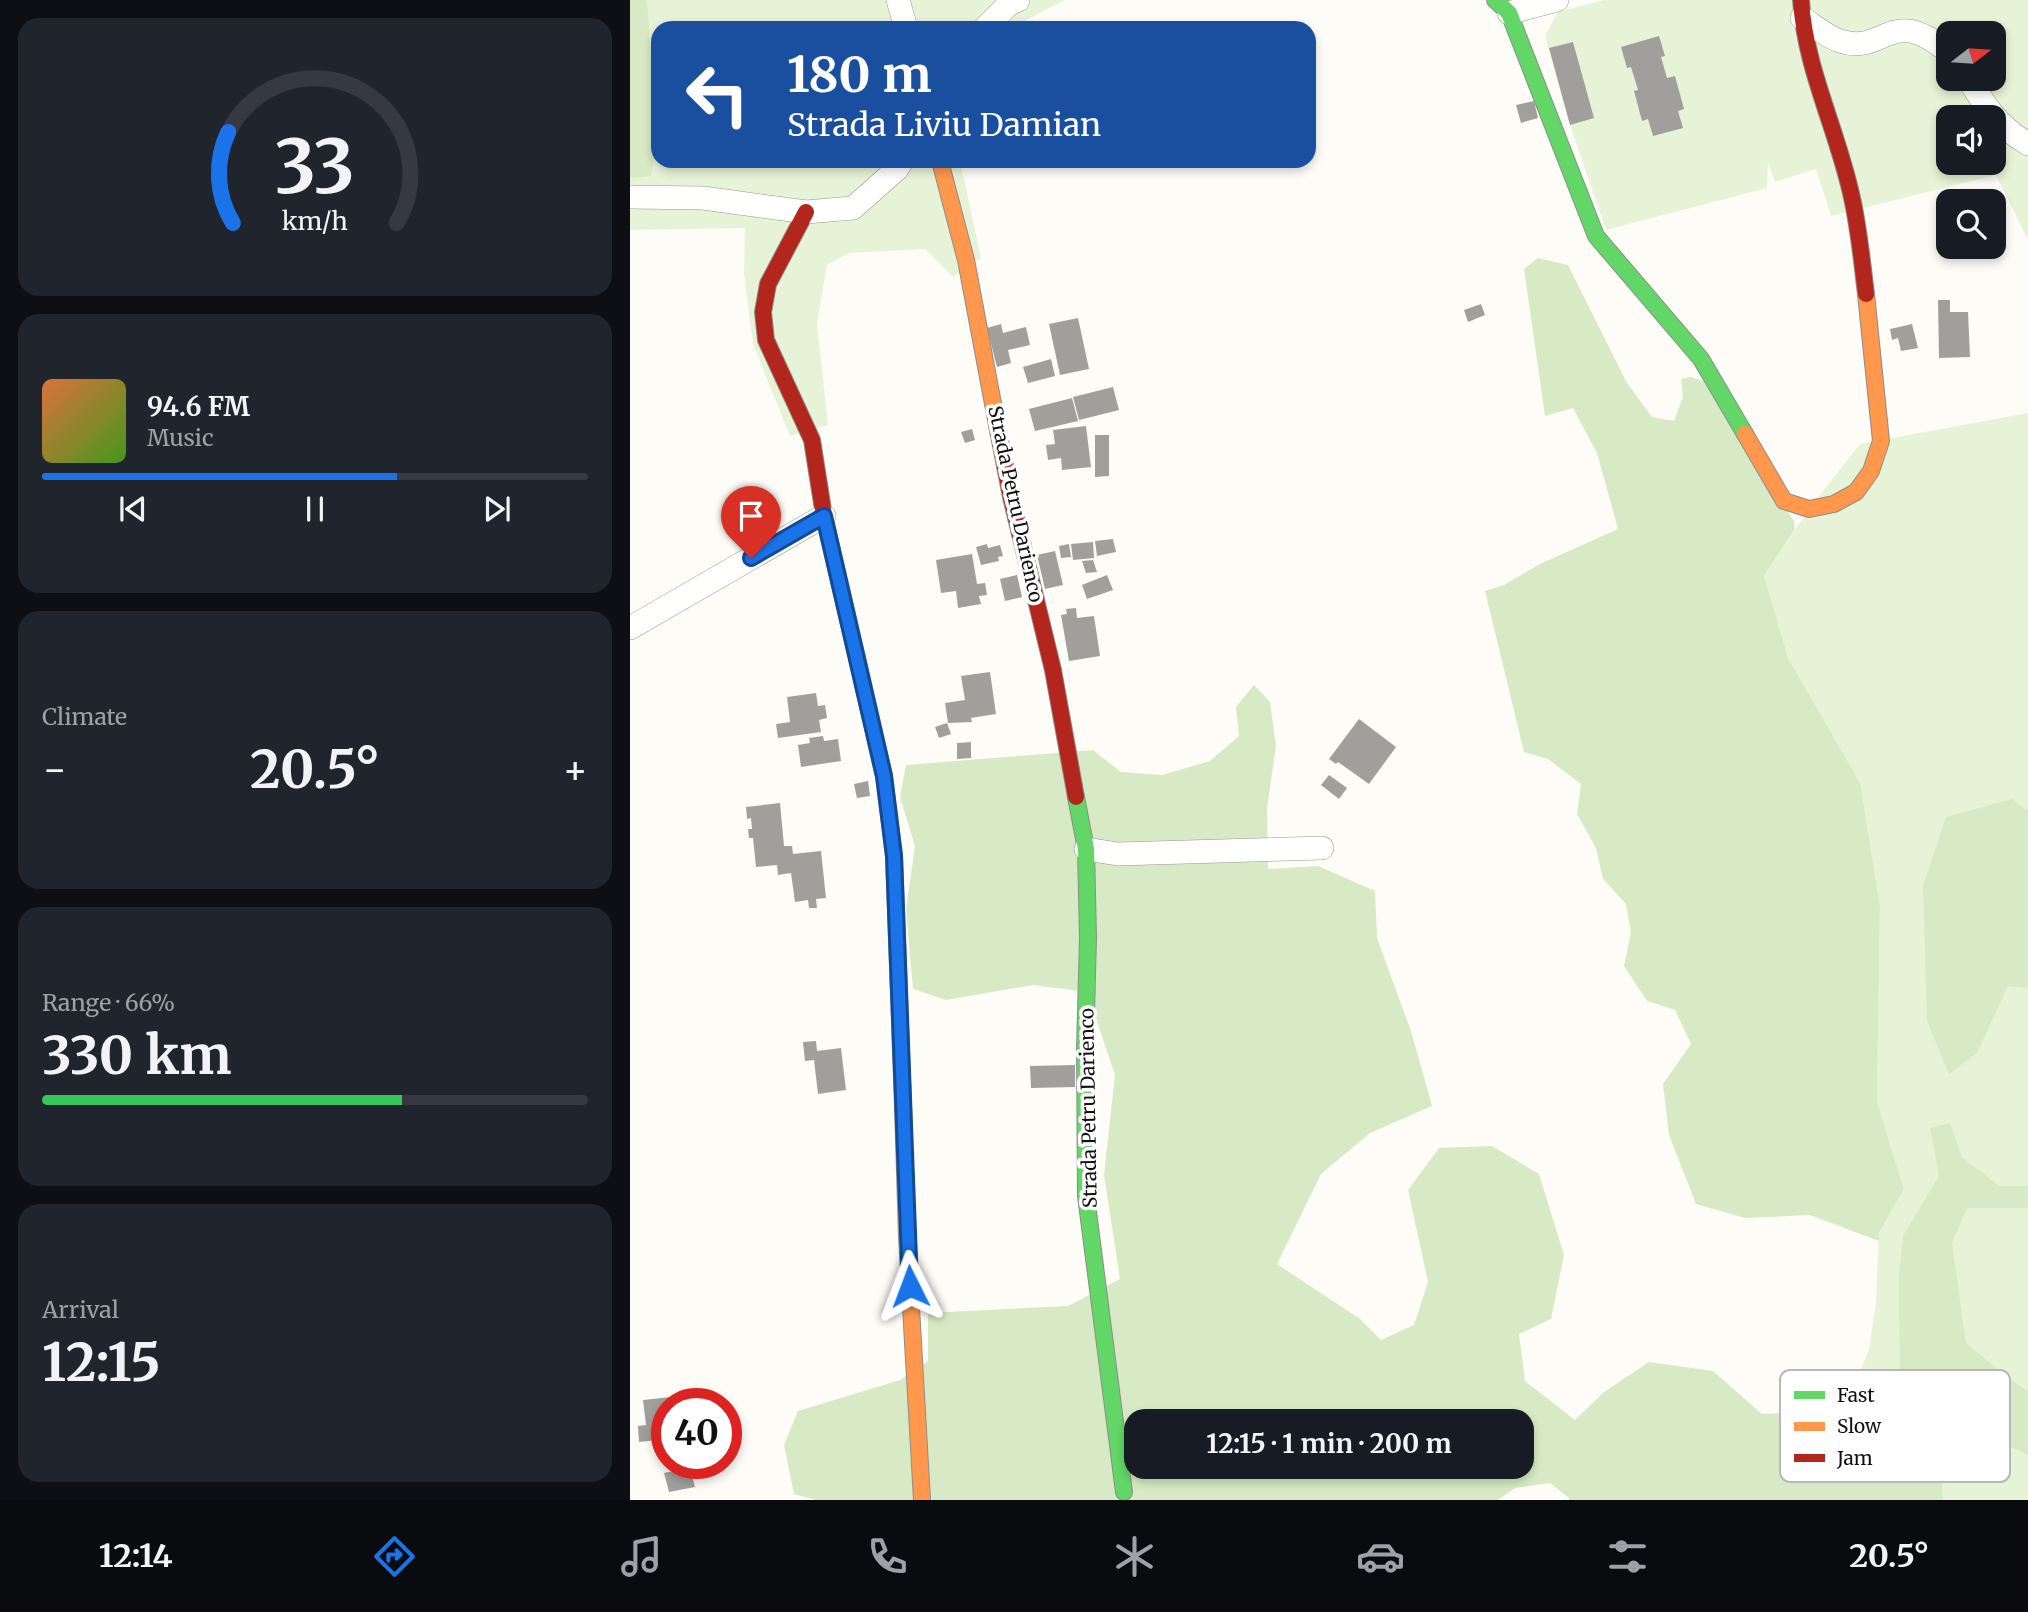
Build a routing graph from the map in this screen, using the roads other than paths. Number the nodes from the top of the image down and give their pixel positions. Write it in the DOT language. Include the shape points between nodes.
graph roads {
  1 [pos="898,0"];
  2 [pos="1018,0"];
  3 [pos="1557,0"];
  4 [pos="1502,6"];
  5 [pos="1801,9"];
  6 [pos="904,21"];
  7 [pos="992,21"];
  8 [pos="1936,42"];
  9 [pos="1977,91"];
  10 [pos="2028,145"];
  11 [pos="898,168"];
  12 [pos="942,168"];
  13 [pos="630,197"];
  14 [pos="806,212"];
  15 [pos="824,516"];
  16 [pos="630,628"];
  17 [pos="1322,848"];
  18 [pos="1086,849"];
  19 [pos="1124,1492"];
  20 [pos="922,1500"];
  1 -- 6 [label="street"];
  2 -- 7 [label="street"];
  3 -- 4 [label="street"];
  4 -- 5 [label="street" via="1596,236 1701,359 1784,501 1809,509 1834,504 1856,492 1871,471 1881,441 1852,197 1816,80"];
  5 -- 8 [label="street" via="1840,41 1863,43 1898,30 1913,30"];
  9 -- 10 [label="street" via="2008,132"];
  11 -- 14 [label="street" via="853,208"];
  12 -- 18 [label="street, Strada Petru Darienco" via="966,260 1011,497 1053,670"];
  13 -- 14 [label="street" via="703,198"];
  14 -- 15 [label="street" via="768,285 763,313 765,340 812,440"];
  15 -- 16 [label="street"];
  15 -- 20 [label="street" via="884,776 894,856 907,1237"];
  17 -- 18 [label="street" via="1118,854"];
  18 -- 19 [label="street, Strada Petru Darienco" via="1086,1195"];
}
